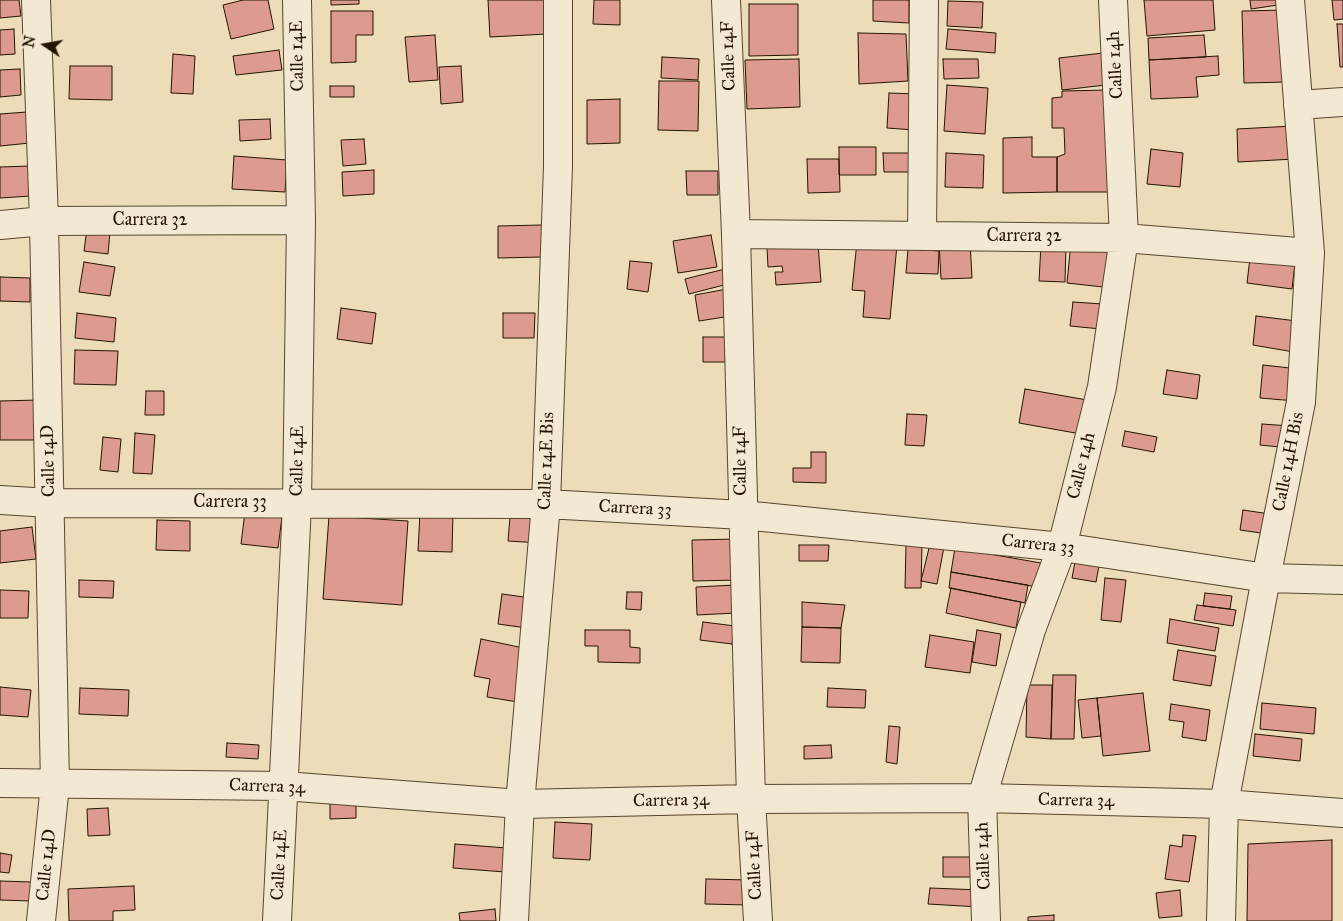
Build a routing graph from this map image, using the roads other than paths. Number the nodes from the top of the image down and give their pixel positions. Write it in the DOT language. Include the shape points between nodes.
graph roads {
  1 [pos="36,0"];
  2 [pos="297,0"];
  3 [pos="558,0"];
  4 [pos="726,0"];
  5 [pos="924,0"];
  6 [pos="1113,0"];
  7 [pos="1290,0"];
  8 [pos="1343,102"];
  9 [pos="1298,105"];
  10 [pos="301,220"];
  11 [pos="44,221"];
  12 [pos="0,225"];
  13 [pos="736,234"];
  14 [pos="922,236"];
  15 [pos="1124,238"];
  16 [pos="1310,254"];
  17 [pos="0,500"];
  18 [pos="50,503"];
  19 [pos="297,504"];
  20 [pos="546,504"];
  21 [pos="743,515"];
  22 [pos="1062,547"];
  23 [pos="1266,578"];
  24 [pos="1343,580"];
  25 [pos="0,783"];
  26 [pos="55,785"];
  27 [pos="284,786"];
  28 [pos="982,798"];
  29 [pos="751,799"];
  30 [pos="520,804"];
  31 [pos="1224,804"];
  32 [pos="1343,813"];
  33 [pos="41,921"];
  34 [pos="278,921"];
  35 [pos="514,921"];
  36 [pos="758,921"];
  37 [pos="986,921"];
  38 [pos="1221,921"];
  1 -- 11 [label="street, Calle 14D"];
  2 -- 10 [label="street, Calle 14E"];
  3 -- 20 [label="street, Calle 14E Bis" via="558,166"];
  4 -- 13 [label="street, Calle 14F"];
  5 -- 14 [label="street"];
  6 -- 15 [label="street, Calle 14h"];
  7 -- 9 [label="street, Calle 14H Bis"];
  8 -- 9 [label="street"];
  9 -- 16 [label="street, Calle 14H Bis"];
  10 -- 11 [label="street, Carrera 32"];
  10 -- 19 [label="street, Calle 14E"];
  11 -- 12 [label="street, Carrera 32"];
  11 -- 18 [label="street, Calle 14D"];
  13 -- 14 [label="street, Carrera 32"];
  13 -- 21 [label="street, Calle 14F"];
  14 -- 15 [label="street, Carrera 32"];
  15 -- 16 [label="street, Carrera 32"];
  15 -- 22 [label="street, Calle 14h" via="1102,388"];
  16 -- 23 [label="street, Calle 14H Bis" via="1301,402"];
  17 -- 18 [label="street, Carrera 33"];
  18 -- 19 [label="street, Carrera 33"];
  18 -- 26 [label="street, Calle 14D"];
  19 -- 20 [label="street, Carrera 33"];
  19 -- 27 [label="street, Calle 14E"];
  20 -- 21 [label="street, Carrera 33"];
  20 -- 30 [label="street, Calle 14E Bis"];
  21 -- 22 [label="street, Carrera 33"];
  21 -- 29 [label="street, Calle 14F"];
  22 -- 23 [label="street, Carrera 33"];
  22 -- 28 [label="street, Calle 14h" via="1031,630"];
  23 -- 24 [label="street, Carrera 33"];
  23 -- 31 [label="street, Calle 14H Bis"];
  25 -- 26 [label="street, Carrera 34"];
  26 -- 27 [label="street, Carrera 34"];
  26 -- 33 [label="street, Calle 14D"];
  27 -- 30 [label="street, Carrera 34"];
  27 -- 34 [label="street, Calle 14E"];
  28 -- 29 [label="street, Carrera 34"];
  28 -- 31 [label="street, Carrera 34"];
  28 -- 37 [label="street, Calle 14h"];
  29 -- 30 [label="street, Carrera 34"];
  29 -- 36 [label="street, Calle 14F"];
  30 -- 35 [label="street, Calle 14E Bis"];
  31 -- 32 [label="street, Carrera 34"];
  31 -- 38 [label="street, Calle 14H Bis"];
}
